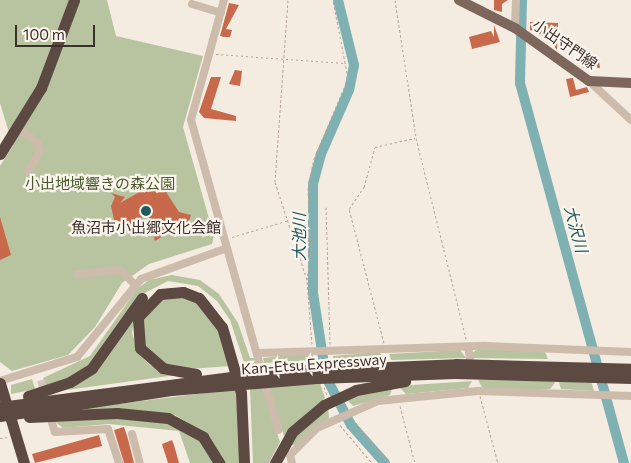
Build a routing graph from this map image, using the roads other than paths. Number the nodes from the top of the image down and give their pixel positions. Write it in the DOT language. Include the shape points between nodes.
graph roads {
  1 [pos="74,0"];
  2 [pos="224,0"];
  3 [pos="459,0"];
  4 [pos="516,0"];
  5 [pos="192,4"];
  6 [pos="220,13"];
  7 [pos="515,28"];
  8 [pos="589,82"];
  9 [pos="631,83"];
  10 [pos="631,120"];
  11 [pos="17,128"];
  12 [pos="0,154"];
  13 [pos="28,172"];
  14 [pos="228,248"];
  15 [pos="77,274"];
  16 [pos="134,284"];
  17 [pos="468,347"];
  18 [pos="631,352"];
  19 [pos="259,353"];
  20 [pos="470,358"];
  21 [pos="631,368"];
  22 [pos="39,371"];
  23 [pos="589,371"];
  24 [pos="606,372"];
  25 [pos="338,373"];
  26 [pos="504,373"];
  27 [pos="231,377"];
  28 [pos="631,378"];
  29 [pos="41,380"];
  30 [pos="0,382"];
  31 [pos="631,396"];
  32 [pos="0,406"];
  33 [pos="16,409"];
  34 [pos="0,416"];
  35 [pos="0,420"];
  36 [pos="52,423"];
  37 [pos="278,430"];
  38 [pos="132,434"];
  39 [pos="4,437"];
  40 [pos="291,459"];
  41 [pos="16,463"];
  42 [pos="24,463"];
  43 [pos="119,463"];
  44 [pos="140,463"];
  45 [pos="219,463"];
  46 [pos="244,463"];
  47 [pos="250,463"];
  48 [pos="275,463"];
  1 -- 11 [label="highway" via="41,88"];
  2 -- 6 [label="street"];
  3 -- 7 [label="main road, 小出守門線"];
  4 -- 7 [label="street"];
  5 -- 6 [label="street"];
  6 -- 14 [label="street" via="191,120"];
  7 -- 8 [label="main road, 小出守門線"];
  8 -- 9 [label="main road, 小出守門線"];
  8 -- 10 [label="street"];
  11 -- 12 [label="highway"];
  11 -- 13 [label="street" via="37,142 40,151"];
  14 -- 16 [label="street" via="155,272"];
  14 -- 19 [label="street"];
  15 -- 16 [label="street" via="121,270"];
  16 -- 22 [label="street" via="88,349 65,364"];
  17 -- 18 [label="street" via="585,348"];
  17 -- 19 [label="street"];
  17 -- 20 [label="street"];
  19 -- 37 [label="street"];
  21 -- 24 [label="highway, Kan-Etsu Expressway"];
  22 -- 29 [label="street"];
  22 -- 30 [label="street"];
  23 -- 24 [label="highway, Kan-Etsu Expressway"];
  23 -- 25 [label="highway, Kan-Etsu Expressway"];
  23 -- 26 [label="highway, Kan-Etsu Expressway"];
  24 -- 28 [label="highway, Kan-Etsu Expressway"];
  25 -- 26 [label="highway, Kan-Etsu Expressway"];
  25 -- 27 [label="highway, Kan-Etsu Expressway" via="318,377 269,374"];
  26 -- 48 [label="highway" via="413,380 345,394 326,403 292,432"];
  27 -- 33 [label="highway, Kan-Etsu Expressway"];
  27 -- 46 [label="highway" via="180,372 150,360 136,335 144,306 160,294 183,292 204,302 218,320 239,380"];
  30 -- 42 [label="highway"];
  31 -- 40 [label="street" via="477,387 398,397 350,409 334,417"];
  32 -- 33 [label="highway, Kan-Etsu Expressway"];
  32 -- 39 [label="highway"];
  33 -- 34 [label="highway, Kan-Etsu Expressway"];
  33 -- 35 [label="highway"];
  33 -- 45 [label="highway" via="168,418 203,437"];
  33 -- 47 [label="highway" via="85,374 104,357 144,297 162,286 183,284 209,297 232,333 249,404"];
  36 -- 43 [label="street" via="55,432 108,429"];
  38 -- 44 [label="street"];
  39 -- 41 [label="highway"];
}
